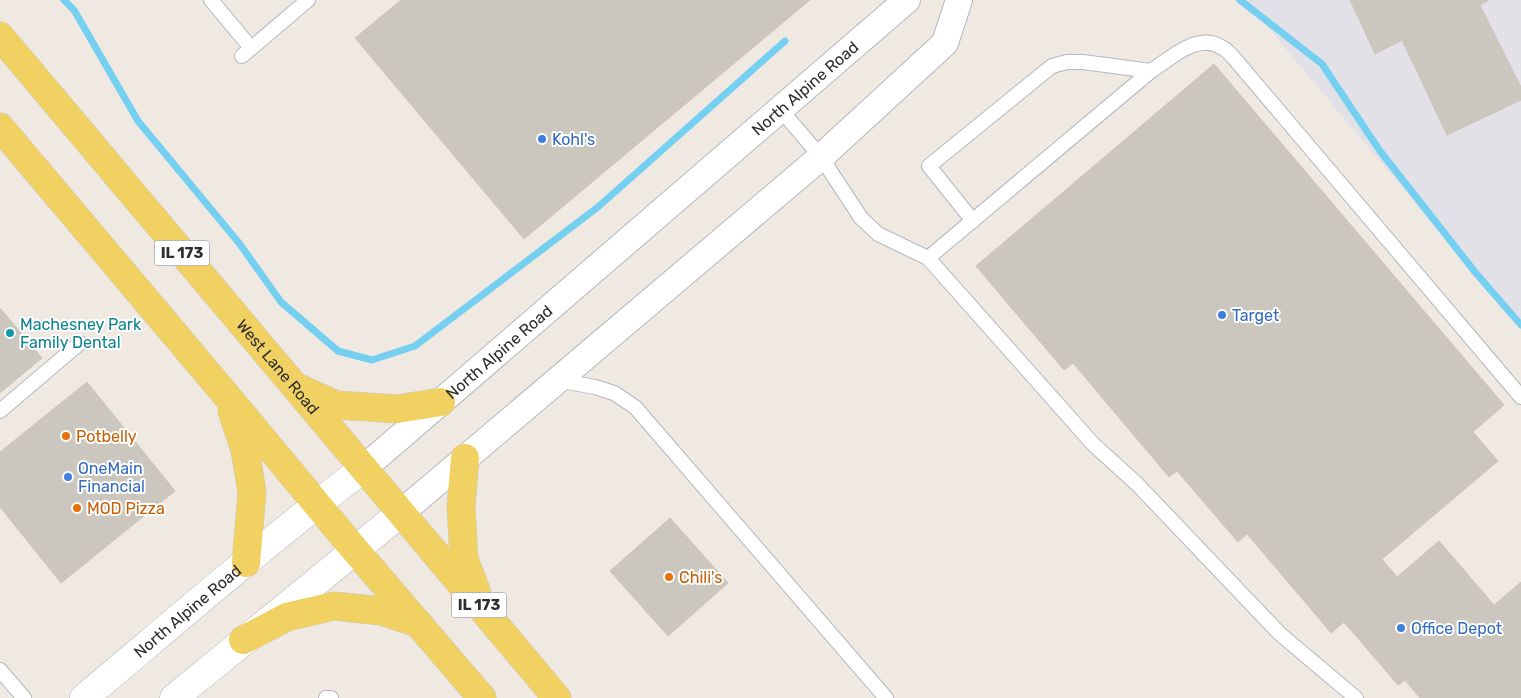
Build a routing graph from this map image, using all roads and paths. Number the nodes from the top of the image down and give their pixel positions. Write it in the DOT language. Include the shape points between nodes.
graph roads {
  1 [pos="211,0"];
  2 [pos="308,0"];
  3 [pos="907,0"];
  4 [pos="959,0"];
  5 [pos="0,36"];
  6 [pos="1151,71"];
  7 [pos="780,109"];
  8 [pos="0,127"];
  9 [pos="821,157"];
  10 [pos="973,221"];
  11 [pos="928,258"];
  12 [pos="80,343"];
  13 [pos="557,380"];
  14 [pos="293,386"];
  15 [pos="226,395"];
  16 [pos="1521,397"];
  17 [pos="441,402"];
  18 [pos="0,411"];
  19 [pos="465,458"];
  20 [pos="364,468"];
  21 [pos="317,504"];
  22 [pos="402,512"];
  23 [pos="355,550"];
  24 [pos="246,563"];
  25 [pos="485,613"];
  26 [pos="419,624"];
  27 [pos="243,640"];
  28 [pos="0,670"];
  29 [pos="24,698"];
  30 [pos="84,698"];
  31 [pos="174,698"];
  32 [pos="326,698"];
  33 [pos="331,698"];
  34 [pos="482,698"];
  35 [pos="557,698"];
  36 [pos="886,698"];
  37 [pos="1356,698"];
  1 -- 2 [label="lane" via="246,52"];
  3 -- 7 [label="street, North Alpine Road"];
  4 -- 9 [label="street" via="945,43"];
  5 -- 14 [label="main road, West Lane Road / IL 173"];
  6 -- 10 [label="lane"];
  6 -- 10 [label="lane" via="1083,62 1052,66 929,166"];
  6 -- 16 [label="lane" via="1188,47 1202,42 1221,46"];
  7 -- 9 [label="lane"];
  7 -- 17 [label="street, North Alpine Road"];
  8 -- 15 [label="main road"];
  9 -- 11 [label="lane" via="861,218 878,234"];
  9 -- 13 [label="street"];
  10 -- 11 [label="lane"];
  11 -- 37 [label="lane" via="1093,444 1137,484 1280,634"];
  12 -- 18 [label="lane"];
  13 -- 19 [label="street"];
  13 -- 36 [label="lane" via="614,393 635,407"];
  14 -- 17 [label="main road" via="336,405 397,409"];
  14 -- 20 [label="main road, West Lane Road / IL 173"];
  15 -- 21 [label="main road"];
  15 -- 24 [label="main road" via="245,450 252,492"];
  17 -- 20 [label="street, North Alpine Road"];
  19 -- 22 [label="street"];
  19 -- 25 [label="main road" via="461,507 464,558"];
  20 -- 21 [label="main road, North Alpine Road"];
  20 -- 22 [label="main road, West Lane Road / IL 173"];
  21 -- 23 [label="main road"];
  21 -- 24 [label="main road, North Alpine Road"];
  22 -- 23 [label="main road"];
  22 -- 25 [label="main road, West Lane Road / IL 173"];
  23 -- 26 [label="main road"];
  23 -- 27 [label="main road"];
  24 -- 30 [label="main road, North Alpine Road"];
  25 -- 35 [label="main road, West Lane Road / IL 173"];
  26 -- 27 [label="main road" via="380,611 334,606 287,617"];
  26 -- 34 [label="main road"];
  27 -- 31 [label="main road"];
  28 -- 29 [label="lane"];
  32 -- 33 [label="lane"];
}
